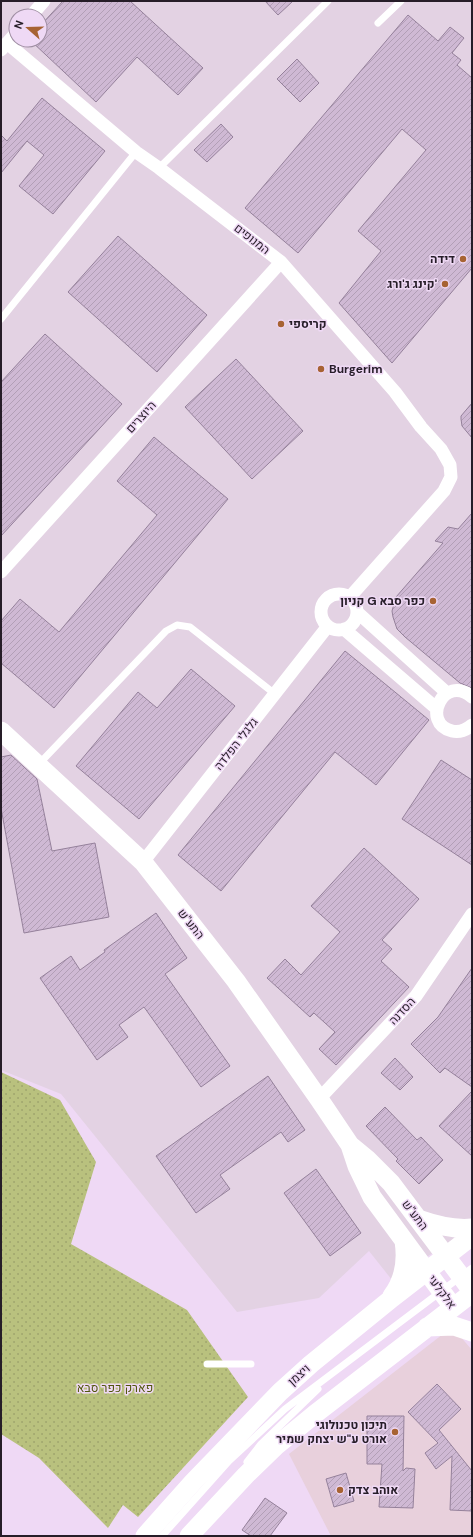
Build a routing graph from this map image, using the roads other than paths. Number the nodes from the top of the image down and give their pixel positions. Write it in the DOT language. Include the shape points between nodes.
graph roads {
  1 [pos="328,1"];
  2 [pos="401,1"];
  3 [pos="378,23"];
  4 [pos="4,46"];
  5 [pos="136,152"];
  6 [pos="159,168"];
  7 [pos="281,262"];
  8 [pos="1,319"];
  9 [pos="1,572"];
  10 [pos="349,598"];
  11 [pos="357,612"];
  12 [pos="328,626"];
  13 [pos="344,629"];
  14 [pos="447,693"];
  15 [pos="275,694"];
  16 [pos="472,697"];
  17 [pos="436,708"];
  18 [pos="467,728"];
  19 [pos="1,731"];
  20 [pos="472,740"];
  21 [pos="38,765"];
  22 [pos="143,862"];
  23 [pos="472,914"];
  24 [pos="319,1099"];
  25 [pos="350,1145"];
  26 [pos="418,1219"];
  27 [pos="472,1228"];
  28 [pos="472,1236"];
  29 [pos="404,1241"];
  30 [pos="446,1256"];
  31 [pos="426,1272"];
  32 [pos="466,1272"];
  33 [pos="441,1291"];
  34 [pos="472,1292"];
  35 [pos="391,1299"];
  36 [pos="453,1307"];
  37 [pos="427,1327"];
  38 [pos="472,1332"];
  39 [pos="352,1358"];
  40 [pos="207,1364"];
  41 [pos="251,1364"];
  42 [pos="225,1497"];
  43 [pos="145,1536"];
  44 [pos="162,1536"];
  45 [pos="189,1536"];
  1 -- 6 [label="lane"];
  2 -- 3 [label="lane"];
  4 -- 5 [label="street, המנופים"];
  5 -- 6 [label="street, המנופים"];
  5 -- 8 [label="lane"];
  6 -- 7 [label="street, המנופים"];
  7 -- 9 [label="street, היוצרים"];
  7 -- 10 [label="street, המנופים" via="395,392 450,465 451,477 444,491"];
  10 -- 11 [label="street" via="354,602"];
  10 -- 12 [label="street" via="338,595 327,600 321,610"];
  11 -- 13 [label="street" via="353,623"];
  11 -- 14 [label="street"];
  12 -- 13 [label="street" via="338,630"];
  12 -- 15 [label="street, גלגלי הפלדה"];
  13 -- 17 [label="street"];
  14 -- 16 [label="street" via="460,690"];
  14 -- 17 [label="street"];
  15 -- 21 [label="lane" via="190,627 177,625 166,631"];
  15 -- 22 [label="street, גלגלי הפלדה"];
  17 -- 18 [label="street" via="437,715 448,730"];
  18 -- 20 [label="street"];
  19 -- 21 [label="main road, התע\"ש"];
  21 -- 22 [label="main road, התע\"ש"];
  22 -- 24 [label="main road, התע\"ש" via="236,982"];
  23 -- 24 [label="street, הסדנה" via="416,996"];
  24 -- 25 [label="main road, התע\"ש"];
  25 -- 26 [label="main road, התע\"ש" via="382,1172"];
  25 -- 29 [label="main road, התע\"ש" via="372,1196"];
  26 -- 27 [label="main road" via="449,1228"];
  26 -- 30 [label="main road, התע\"ש"];
  28 -- 30 [label="main road, ויצמן"];
  29 -- 31 [label="main road, התע\"ש"];
  29 -- 35 [label="main road" via="403,1271"];
  30 -- 31 [label="main road, ויצמן"];
  30 -- 32 [label="main road, התע\"ש"];
  31 -- 33 [label="main road, אלקלעי"];
  31 -- 35 [label="main road, ויצמן"];
  32 -- 33 [label="lane"];
  32 -- 34 [label="main road, התע\"ש"];
  33 -- 36 [label="main road, אלקלעי"];
  33 -- 39 [label="lane"];
  34 -- 36 [label="main road"];
  35 -- 43 [label="main road, ויצמן" via="280,1392"];
  36 -- 37 [label="main road"];
  36 -- 38 [label="street, אלקלעי"];
  37 -- 38 [label="main road" via="454,1326"];
  37 -- 42 [label="main road" via="287,1437"];
  39 -- 42 [label="lane" via="261,1444 241,1469"];
  39 -- 44 [label="lane" via="259,1432 229,1461"];
  40 -- 41 [label="lane"];
  42 -- 45 [label="main road"];
}
